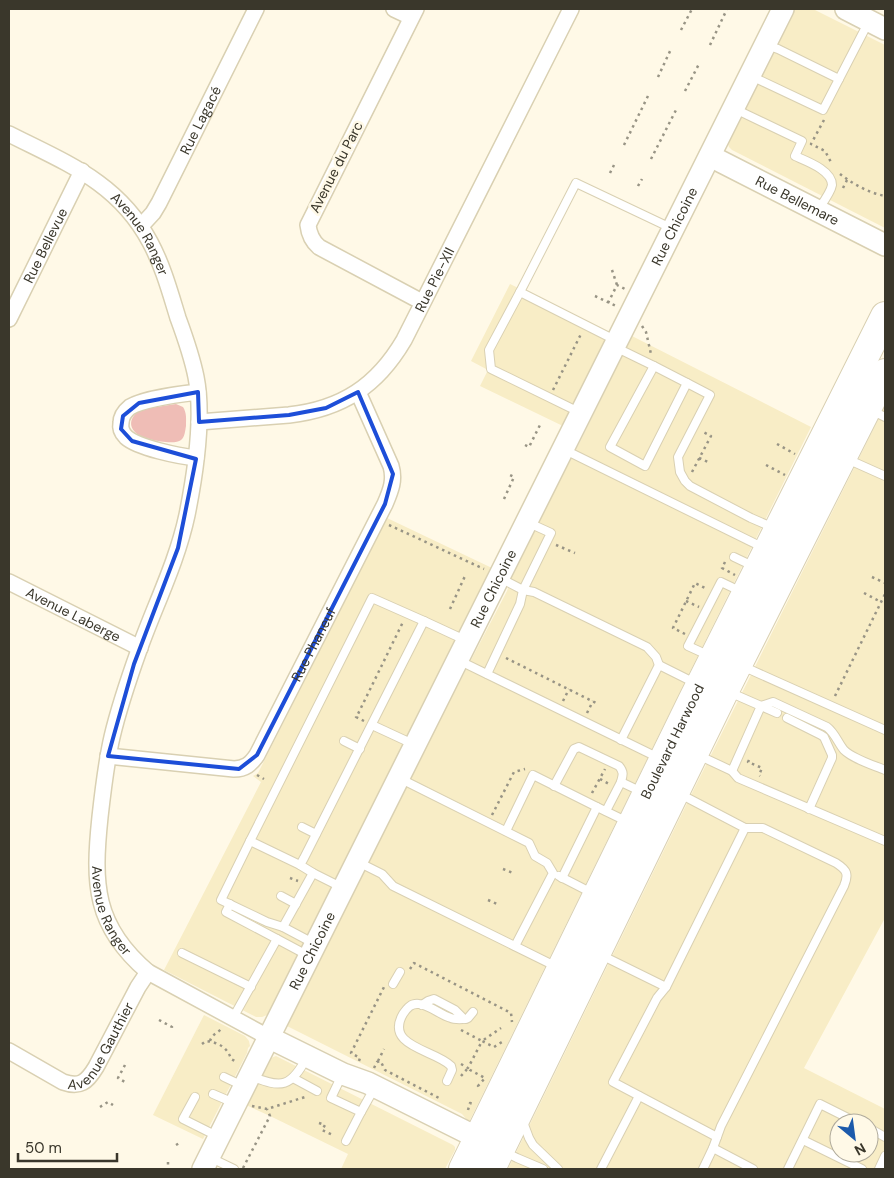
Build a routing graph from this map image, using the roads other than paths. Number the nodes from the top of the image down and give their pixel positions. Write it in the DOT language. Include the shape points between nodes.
graph roads {
  1 [pos="256,9"];
  2 [pos="394,9"];
  3 [pos="571,9"];
  4 [pos="783,9"];
  5 [pos="846,9"];
  6 [pos="414,13"];
  7 [pos="877,25"];
  8 [pos="765,44"];
  9 [pos="750,76"];
  10 [pos="839,79"];
  11 [pos="734,108"];
  12 [pos="9,134"];
  13 [pos="710,156"];
  14 [pos="82,171"];
  15 [pos="818,210"];
  16 [pos="141,226"];
  17 [pos="672,229"];
  18 [pos="885,245"];
  19 [pos="520,292"];
  20 [pos="422,302"];
  21 [pos="10,313"];
  22 [pos="885,316"];
  23 [pos="615,344"];
  24 [pos="654,366"];
  25 [pos="885,373"];
  26 [pos="687,383"];
  27 [pos="198,392"];
  28 [pos="358,392"];
  29 [pos="581,413"];
  30 [pos="876,413"];
  31 [pos="199,422"];
  32 [pos="563,449"];
  33 [pos="843,457"];
  34 [pos="196,458"];
  35 [pos="885,476"];
  36 [pos="526,522"];
  37 [pos="734,557"];
  38 [pos="758,564"];
  39 [pos="494,574"];
  40 [pos="9,582"];
  41 [pos="523,590"];
  42 [pos="424,621"];
  43 [pos="467,641"];
  44 [pos="140,648"];
  45 [pos="458,660"];
  46 [pos="725,663"];
  47 [pos="659,665"];
  48 [pos="487,674"];
  49 [pos="713,687"];
  50 [pos="761,706"];
  51 [pos="777,714"];
  52 [pos="788,718"];
  53 [pos="372,725"];
  54 [pos="885,730"];
  55 [pos="621,740"];
  56 [pos="344,741"];
  57 [pos="415,745"];
  58 [pos="360,749"];
  59 [pos="694,753"];
  60 [pos="108,756"];
  61 [pos="663,760"];
  62 [pos="885,770"];
  63 [pos="732,772"];
  64 [pos="399,778"];
  65 [pos="621,782"];
  66 [pos="554,786"];
  67 [pos="676,792"];
  68 [pos="646,794"];
  69 [pos="597,807"];
  70 [pos="809,809"];
  71 [pos="606,811"];
  72 [pos="632,824"];
  73 [pos="302,827"];
  74 [pos="745,828"];
  75 [pos="506,832"];
  76 [pos="316,834"];
  77 [pos="250,841"];
  78 [pos="885,841"];
  79 [pos="357,861"];
  80 [pos="300,865"];
  81 [pos="313,873"];
  82 [pos="553,873"];
  83 [pos="562,878"];
  84 [pos="343,888"];
  85 [pos="597,895"];
  86 [pos="281,896"];
  87 [pos="230,904"];
  88 [pos="296,904"];
  89 [pos="283,927"];
  90 [pos="277,939"];
  91 [pos="515,946"];
  92 [pos="312,950"];
  93 [pos="182,953"];
  94 [pos="597,953"];
  95 [pos="561,969"];
  96 [pos="148,972"];
  97 [pos="400,972"];
  98 [pos="393,984"];
  99 [pos="251,987"];
  100 [pos="666,987"];
  101 [pos="473,1012"];
  102 [pos="228,1022"];
  103 [pos="268,1037"];
  104 [pos="9,1052"];
  105 [pos="308,1056"];
  106 [pos="350,1069"];
  107 [pos="224,1077"];
  108 [pos="293,1078"];
  109 [pos="373,1079"];
  110 [pos="447,1081"];
  111 [pos="317,1091"];
  112 [pos="244,1092"];
  113 [pos="213,1094"];
  114 [pos="639,1096"];
  115 [pos="195,1097"];
  116 [pos="519,1111"];
  117 [pos="361,1112"];
  118 [pos="838,1113"];
  119 [pos="219,1137"];
  120 [pos="717,1137"];
  121 [pos="802,1140"];
  122 [pos="346,1141"];
  123 [pos="714,1148"];
  124 [pos="490,1152"];
  125 [pos="885,1156"];
  126 [pos="206,1163"];
  127 [pos="234,1169"];
  128 [pos="463,1169"];
  129 [pos="543,1169"];
  130 [pos="558,1169"];
  131 [pos="601,1169"];
  132 [pos="703,1169"];
  133 [pos="753,1169"];
  134 [pos="788,1169"];
  135 [pos="862,1169"];
  136 [pos="879,1169"];
  1 -- 16 [label="street, Rue Lagacé" via="159,203"];
  2 -- 6 [label="street"];
  3 -- 20 [label="street, Rue Pie-XII"];
  4 -- 8 [label="street, Rue Chicoine"];
  5 -- 7 [label="street"];
  6 -- 20 [label="street, Avenue du Parc" via="308,230 319,247"];
  7 -- 10 [label="lane"];
  8 -- 9 [label="street, Rue Chicoine"];
  8 -- 10 [label="lane"];
  9 -- 10 [label="lane" via="822,110"];
  9 -- 11 [label="street, Rue Chicoine"];
  11 -- 13 [label="street, Rue Chicoine"];
  11 -- 15 [label="lane" via="802,141 795,156 824,171 832,183"];
  12 -- 14 [label="street, Avenue Ranger"];
  13 -- 15 [label="street, Rue Bellemare"];
  13 -- 17 [label="street, Rue Chicoine"];
  14 -- 16 [label="street, Avenue Ranger" via="120,201"];
  14 -- 21 [label="street, Rue Bellevue"];
  15 -- 18 [label="street, Rue Bellemare"];
  16 -- 27 [label="street, Avenue Ranger" via="170,290"];
  17 -- 19 [label="lane" via="576,183"];
  17 -- 23 [label="street, Rue Chicoine"];
  19 -- 23 [label="lane"];
  19 -- 29 [label="lane" via="489,350 491,369"];
  20 -- 28 [label="street, Rue Pie-XII" via="393,357 380,374"];
  22 -- 38 [label="highway, Boulevard Harwood"];
  23 -- 24 [label="lane"];
  23 -- 29 [label="street, Rue Chicoine"];
  24 -- 26 [label="lane"];
  24 -- 26 [label="lane" via="610,447 645,466"];
  25 -- 30 [label="highway, Boulevard Harwood"];
  26 -- 38 [label="lane" via="710,395 678,457 680,472 690,486 765,524"];
  27 -- 31 [label="street, Avenue Ranger"];
  27 -- 34 [label="street" via="139,403 127,410 121,422 123,434 132,441"];
  28 -- 31 [label="street, Rue Pie-XII" via="326,408 304,414"];
  28 -- 60 [label="street, Rue Phaneuf" via="391,466 391,490 253,761 244,768 234,769"];
  29 -- 32 [label="street, Rue Chicoine"];
  30 -- 33 [label="highway, Boulevard Harwood"];
  31 -- 34 [label="street, Avenue Ranger"];
  32 -- 36 [label="street, Rue Chicoine"];
  32 -- 38 [label="lane"];
  33 -- 35 [label="lane"];
  33 -- 46 [label="highway, Boulevard Harwood"];
  34 -- 44 [label="street, Avenue Ranger" via="178,548"];
  36 -- 39 [label="street, Rue Chicoine"];
  36 -- 41 [label="lane" via="551,533"];
  37 -- 38 [label="lane"];
  38 -- 46 [label="highway, Boulevard Harwood"];
  39 -- 41 [label="lane"];
  39 -- 43 [label="street, Rue Chicoine"];
  40 -- 44 [label="street, Avenue Laberge"];
  41 -- 47 [label="lane" via="534,592 647,647"];
  41 -- 48 [label="lane" via="520,604"];
  42 -- 43 [label="lane"];
  42 -- 53 [label="lane"];
  42 -- 77 [label="lane" via="372,598"];
  43 -- 45 [label="street, Rue Chicoine"];
  44 -- 60 [label="street, Avenue Ranger" via="119,710"];
  45 -- 48 [label="lane"];
  45 -- 57 [label="street, Rue Chicoine"];
  46 -- 49 [label="highway, Boulevard Harwood"];
  46 -- 54 [label="lane" via="751,670"];
  47 -- 49 [label="lane"];
  47 -- 55 [label="lane"];
  48 -- 55 [label="lane"];
  49 -- 50 [label="lane"];
  49 -- 59 [label="highway, Boulevard Harwood"];
  49 -- 61 [label="highway, Boulevard Harwood"];
  50 -- 51 [label="lane"];
  50 -- 62 [label="lane" via="773,702 827,727 848,752"];
  50 -- 63 [label="lane"];
  52 -- 70 [label="lane" via="824,737 832,754"];
  53 -- 57 [label="lane"];
  53 -- 58 [label="lane"];
  55 -- 61 [label="lane"];
  56 -- 58 [label="lane"];
  57 -- 64 [label="street, Rue Chicoine"];
  58 -- 76 [label="lane"];
  59 -- 63 [label="lane"];
  59 -- 67 [label="highway, Boulevard Harwood"];
  60 -- 96 [label="street, Avenue Ranger" via="98,833 100,899 113,933"];
  61 -- 68 [label="highway, Boulevard Harwood"];
  63 -- 70 [label="lane" via="738,778"];
  64 -- 75 [label="lane"];
  64 -- 79 [label="street, Rue Chicoine"];
  65 -- 66 [label="lane" via="624,774 619,766 579,747 574,749"];
  65 -- 68 [label="lane"];
  65 -- 71 [label="lane"];
  66 -- 69 [label="lane"];
  66 -- 75 [label="lane" via="533,775"];
  67 -- 74 [label="lane"];
  67 -- 94 [label="highway, Boulevard Harwood"];
  68 -- 72 [label="highway, Boulevard Harwood"];
  69 -- 71 [label="lane"];
  69 -- 83 [label="lane"];
  70 -- 78 [label="lane"];
  71 -- 72 [label="lane"];
  72 -- 85 [label="highway, Boulevard Harwood"];
  73 -- 76 [label="lane"];
  74 -- 100 [label="lane"];
  74 -- 120 [label="lane" via="763,828 836,863 844,868 847,879"];
  75 -- 82 [label="lane" via="528,843 534,856 547,863"];
  76 -- 80 [label="lane"];
  77 -- 80 [label="lane"];
  77 -- 87 [label="lane" via="221,900"];
  79 -- 84 [label="street, Rue Chicoine"];
  79 -- 91 [label="lane" via="382,874 393,886"];
  80 -- 81 [label="lane"];
  81 -- 84 [label="lane"];
  81 -- 88 [label="lane"];
  82 -- 83 [label="lane"];
  82 -- 91 [label="lane"];
  83 -- 85 [label="lane"];
  84 -- 92 [label="street, Rue Chicoine"];
  85 -- 95 [label="highway, Boulevard Harwood"];
  86 -- 88 [label="lane"];
  87 -- 89 [label="lane"];
  87 -- 90 [label="lane" via="226,912"];
  88 -- 89 [label="lane"];
  89 -- 92 [label="lane"];
  90 -- 92 [label="lane"];
  90 -- 99 [label="lane"];
  91 -- 95 [label="lane"];
  92 -- 103 [label="street, Rue Chicoine"];
  93 -- 99 [label="lane"];
  94 -- 100 [label="lane"];
  94 -- 116 [label="highway, Boulevard Harwood"];
  95 -- 124 [label="highway, Boulevard Harwood"];
  96 -- 102 [label="street, Avenue Ranger"];
  96 -- 104 [label="street, Avenue Gauthier" via="92,1074 80,1084 69,1084"];
  97 -- 98 [label="lane"];
  99 -- 102 [label="lane"];
  100 -- 114 [label="lane" via="657,998 613,1082"];
  101 -- 110 [label="lane" via="464,1019 455,1010 434,1000 410,1005 400,1020 400,1032 405,1042 451,1066"];
  102 -- 103 [label="street, Avenue Ranger"];
  103 -- 105 [label="street, Avenue Ranger"];
  103 -- 112 [label="street, Rue Chicoine"];
  105 -- 106 [label="street, Avenue Ranger"];
  105 -- 108 [label="lane"];
  106 -- 109 [label="street, Avenue Ranger"];
  106 -- 117 [label="lane" via="331,1098"];
  107 -- 112 [label="lane"];
  108 -- 111 [label="lane"];
  108 -- 112 [label="lane"];
  109 -- 117 [label="lane"];
  109 -- 124 [label="street, Avenue Ranger"];
  112 -- 113 [label="lane"];
  112 -- 119 [label="street, Rue Chicoine"];
  114 -- 120 [label="lane"];
  114 -- 131 [label="lane"];
  115 -- 119 [label="lane" via="183,1119"];
  116 -- 124 [label="highway, Boulevard Harwood"];
  116 -- 130 [label="lane" via="533,1144"];
  117 -- 122 [label="lane"];
  118 -- 121 [label="lane" via="820,1104"];
  119 -- 126 [label="street, Rue Chicoine"];
  120 -- 123 [label="lane"];
  121 -- 134 [label="lane"];
  121 -- 135 [label="lane"];
  123 -- 132 [label="lane"];
  123 -- 133 [label="lane"];
  124 -- 128 [label="highway, Boulevard Harwood"];
  124 -- 129 [label="lane" via="517,1158"];
  125 -- 136 [label="lane"];
  126 -- 127 [label="lane"];
}
